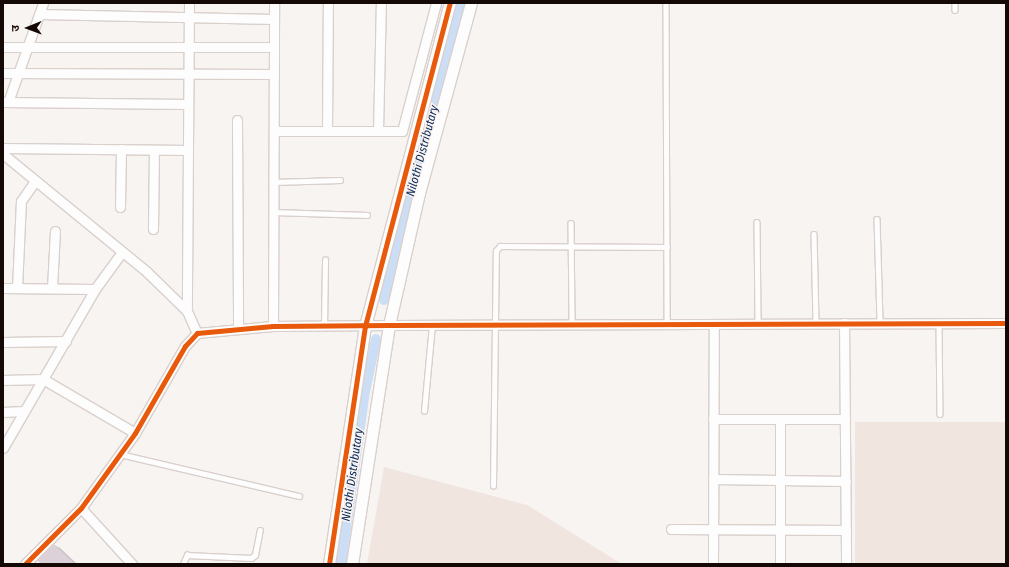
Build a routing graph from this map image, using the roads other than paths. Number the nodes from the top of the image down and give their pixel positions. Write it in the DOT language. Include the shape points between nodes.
graph roads {
  1 [pos="43,3"];
  2 [pos="189,3"];
  3 [pos="274,3"];
  4 [pos="328,3"];
  5 [pos="381,3"];
  6 [pos="436,3"];
  7 [pos="450,3"];
  8 [pos="471,3"];
  9 [pos="666,3"];
  10 [pos="955,3"];
  11 [pos="955,10"];
  12 [pos="39,14"];
  13 [pos="189,16"];
  14 [pos="274,19"];
  15 [pos="3,47"];
  16 [pos="30,47"];
  17 [pos="189,47"];
  18 [pos="274,47"];
  19 [pos="3,73"];
  20 [pos="19,73"];
  21 [pos="274,74"];
  22 [pos="188,75"];
  23 [pos="5,102"];
  24 [pos="188,104"];
  25 [pos="237,120"];
  26 [pos="274,130"];
  27 [pos="327,131"];
  28 [pos="378,131"];
  29 [pos="408,131"];
  30 [pos="3,148"];
  31 [pos="121,149"];
  32 [pos="154,150"];
  33 [pos="188,150"];
  34 [pos="3,154"];
  35 [pos="340,180"];
  36 [pos="35,181"];
  37 [pos="274,182"];
  38 [pos="120,207"];
  39 [pos="273,212"];
  40 [pos="367,215"];
  41 [pos="877,219"];
  42 [pos="757,222"];
  43 [pos="571,223"];
  44 [pos="153,229"];
  45 [pos="55,232"];
  46 [pos="814,234"];
  47 [pos="571,247"];
  48 [pos="667,247"];
  49 [pos="122,252"];
  50 [pos="324,260"];
  51 [pos="3,288"];
  52 [pos="17,288"];
  53 [pos="52,288"];
  54 [pos="96,288"];
  55 [pos="187,311"];
  56 [pos="880,323"];
  57 [pos="939,323"];
  58 [pos="1006,323"];
  59 [pos="572,324"];
  60 [pos="667,324"];
  61 [pos="714,324"];
  62 [pos="758,324"];
  63 [pos="816,324"];
  64 [pos="844,324"];
  65 [pos="389,325"];
  66 [pos="432,325"];
  67 [pos="495,325"];
  68 [pos="273,326"];
  69 [pos="324,326"];
  70 [pos="365,326"];
  71 [pos="238,329"];
  72 [pos="197,333"];
  73 [pos="66,341"];
  74 [pos="3,342"];
  75 [pos="43,379"];
  76 [pos="3,380"];
  77 [pos="24,411"];
  78 [pos="424,411"];
  79 [pos="3,412"];
  80 [pos="940,414"];
  81 [pos="713,419"];
  82 [pos="780,419"];
  83 [pos="845,419"];
  84 [pos="135,433"];
  85 [pos="4,445"];
  86 [pos="120,454"];
  87 [pos="714,479"];
  88 [pos="780,480"];
  89 [pos="846,481"];
  90 [pos="493,486"];
  91 [pos="299,496"];
  92 [pos="80,508"];
  93 [pos="671,529"];
  94 [pos="713,529"];
  95 [pos="780,529"];
  96 [pos="260,530"];
  97 [pos="846,530"];
  98 [pos="24,564"];
  99 [pos="132,564"];
  100 [pos="183,564"];
  101 [pos="329,564"];
  102 [pos="352,564"];
  103 [pos="713,564"];
  104 [pos="780,564"];
  105 [pos="846,564"];
  1 -- 12 [label="street"];
  2 -- 13 [label="street"];
  3 -- 14 [label="street"];
  4 -- 27 [label="street"];
  5 -- 28 [label="street"];
  6 -- 29 [label="street"];
  7 -- 29 [label="street"];
  8 -- 65 [label="street" via="419,192"];
  9 -- 48 [label="lane"];
  10 -- 11 [label="lane"];
  12 -- 13 [label="street"];
  12 -- 16 [label="street"];
  13 -- 14 [label="street"];
  13 -- 17 [label="street"];
  14 -- 18 [label="street"];
  15 -- 16 [label="street"];
  16 -- 17 [label="street"];
  16 -- 20 [label="street"];
  17 -- 18 [label="street"];
  17 -- 22 [label="street"];
  18 -- 21 [label="street"];
  19 -- 20 [label="street"];
  20 -- 22 [label="street"];
  20 -- 23 [label="street"];
  21 -- 22 [label="street"];
  21 -- 26 [label="street"];
  22 -- 24 [label="street"];
  23 -- 24 [label="street"];
  24 -- 33 [label="street"];
  25 -- 71 [label="street"];
  26 -- 27 [label="street"];
  26 -- 37 [label="street"];
  27 -- 28 [label="street"];
  28 -- 29 [label="street"];
  29 -- 70 [label="street"];
  30 -- 31 [label="street"];
  31 -- 32 [label="street"];
  31 -- 38 [label="street"];
  32 -- 33 [label="street"];
  32 -- 44 [label="street"];
  33 -- 55 [label="street"];
  34 -- 36 [label="street"];
  35 -- 37 [label="lane"];
  36 -- 49 [label="street"];
  36 -- 52 [label="street" via="21,201"];
  37 -- 39 [label="street"];
  39 -- 40 [label="lane"];
  39 -- 68 [label="street"];
  41 -- 56 [label="lane"];
  42 -- 62 [label="lane"];
  43 -- 47 [label="lane"];
  45 -- 53 [label="street"];
  46 -- 63 [label="lane"];
  47 -- 48 [label="lane"];
  47 -- 59 [label="lane"];
  47 -- 67 [label="lane" via="500,246 496,251"];
  48 -- 60 [label="lane"];
  49 -- 54 [label="street"];
  49 -- 55 [label="street"];
  50 -- 69 [label="lane"];
  51 -- 52 [label="street"];
  52 -- 53 [label="street"];
  53 -- 54 [label="street"];
  54 -- 73 [label="street"];
  55 -- 72 [label="street"];
  56 -- 57 [label="street"];
  56 -- 64 [label="street"];
  57 -- 58 [label="street"];
  57 -- 80 [label="lane"];
  59 -- 60 [label="street"];
  59 -- 67 [label="street"];
  60 -- 61 [label="street"];
  61 -- 62 [label="street"];
  61 -- 81 [label="street"];
  62 -- 63 [label="street"];
  63 -- 64 [label="street"];
  64 -- 83 [label="street"];
  65 -- 66 [label="street"];
  65 -- 70 [label="street"];
  65 -- 102 [label="street"];
  66 -- 67 [label="street"];
  66 -- 78 [label="lane"];
  67 -- 90 [label="lane"];
  68 -- 69 [label="street"];
  68 -- 71 [label="street"];
  69 -- 70 [label="street"];
  70 -- 101 [label="street"];
  71 -- 72 [label="street"];
  72 -- 84 [label="street" via="185,346"];
  73 -- 74 [label="street"];
  73 -- 75 [label="street"];
  75 -- 76 [label="street"];
  75 -- 77 [label="street"];
  75 -- 84 [label="street"];
  77 -- 79 [label="street"];
  77 -- 85 [label="street"];
  81 -- 82 [label="street"];
  81 -- 87 [label="street"];
  82 -- 83 [label="street"];
  82 -- 88 [label="street"];
  83 -- 89 [label="street"];
  84 -- 86 [label="street"];
  86 -- 91 [label="lane"];
  86 -- 92 [label="street"];
  87 -- 88 [label="street"];
  87 -- 94 [label="street"];
  88 -- 89 [label="street"];
  88 -- 95 [label="street"];
  89 -- 97 [label="street"];
  92 -- 98 [label="street"];
  92 -- 99 [label="street"];
  93 -- 94 [label="street"];
  94 -- 95 [label="street"];
  94 -- 103 [label="street"];
  95 -- 97 [label="street"];
  95 -- 104 [label="street"];
  96 -- 100 [label="lane" via="251,558 187,555"];
  97 -- 105 [label="street"];
}
